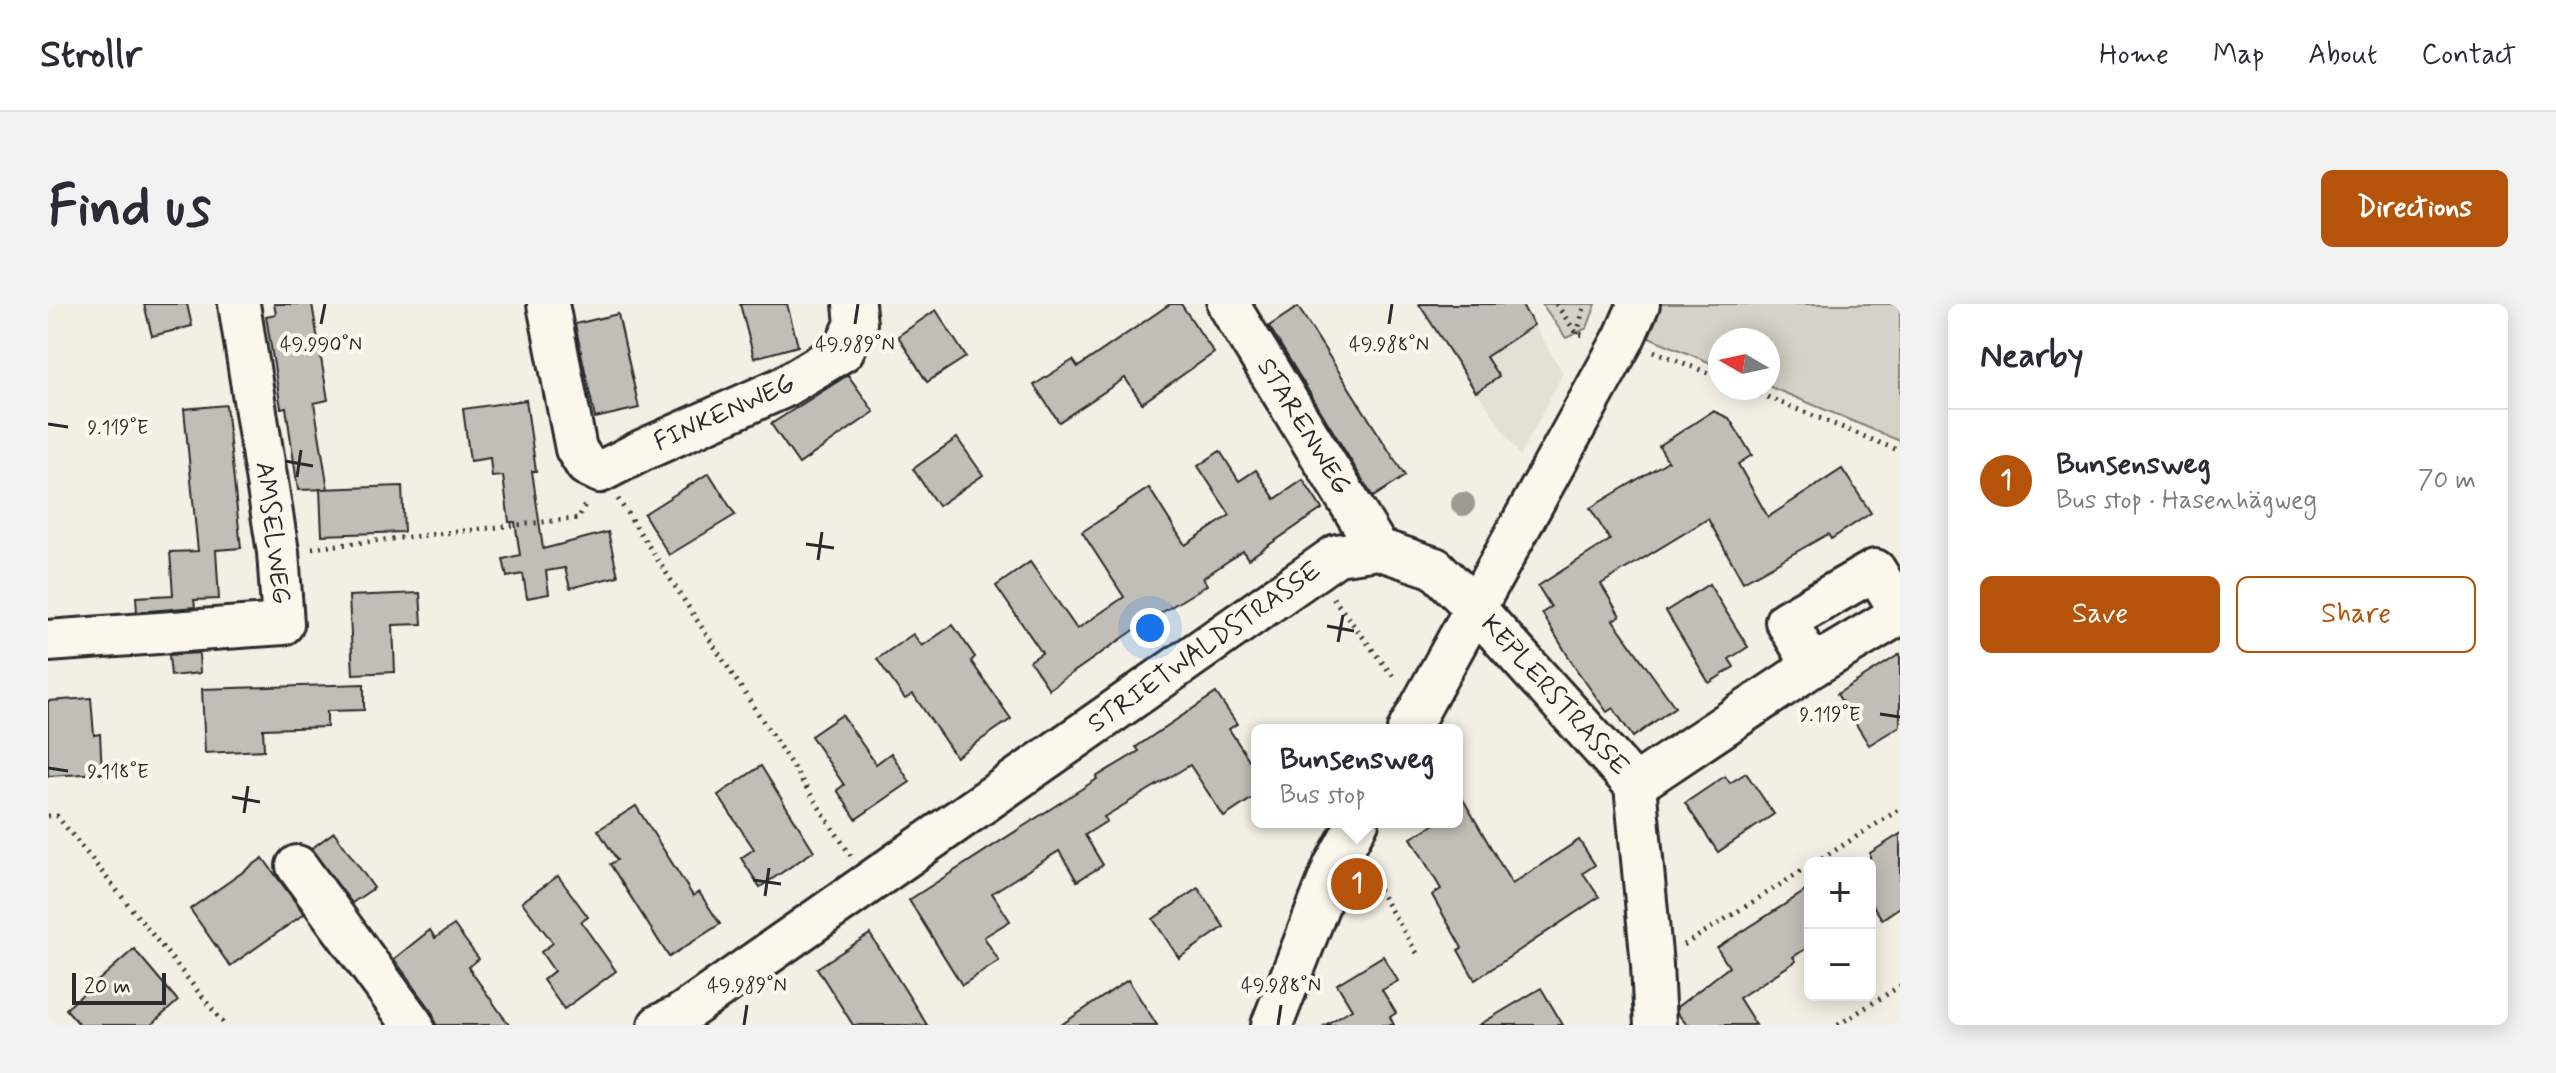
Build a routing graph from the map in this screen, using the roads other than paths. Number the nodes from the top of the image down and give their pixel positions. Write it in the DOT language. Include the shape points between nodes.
graph roads {
  1 [pos="239,304"];
  2 [pos="548,304"];
  3 [pos="854,304"];
  4 [pos="1228,304"];
  5 [pos="1631,321"];
  6 [pos="1378,549"];
  7 [pos="1474,607"];
  8 [pos="1900,612"];
  9 [pos="48,641"];
  10 [pos="1413,720"];
  11 [pos="1635,785"];
  12 [pos="1354,831"];
  13 [pos="297,866"];
  14 [pos="413,1025"];
  15 [pos="659,1025"];
  16 [pos="1272,1025"];
  17 [pos="1655,1025"];
  1 -- 9 [label="street, AMSELWEG" via="278,552 283,624"];
  2 -- 3 [label="street, FINKENWEG" via="576,449 586,465 600,472 782,388 843,351 856,324"];
  4 -- 6 [label="street, STARENWEG"];
  5 -- 7 [label="street"];
  6 -- 7 [label="street, STRIETWALDSTRASSE" via="1435,568"];
  6 -- 15 [label="street, STRIETWALDSTRASSE" via="1337,555"];
  7 -- 10 [label="street"];
  7 -- 11 [label="street, KEPLERSTRASSE"];
  8 -- 11 [label="street" via="1875,570 1786,621 1813,666"];
  11 -- 17 [label="street, KEPLERSTRASSE"];
  12 -- 16 [label="street" via="1334,866"];
  13 -- 14 [label="street"];
}
